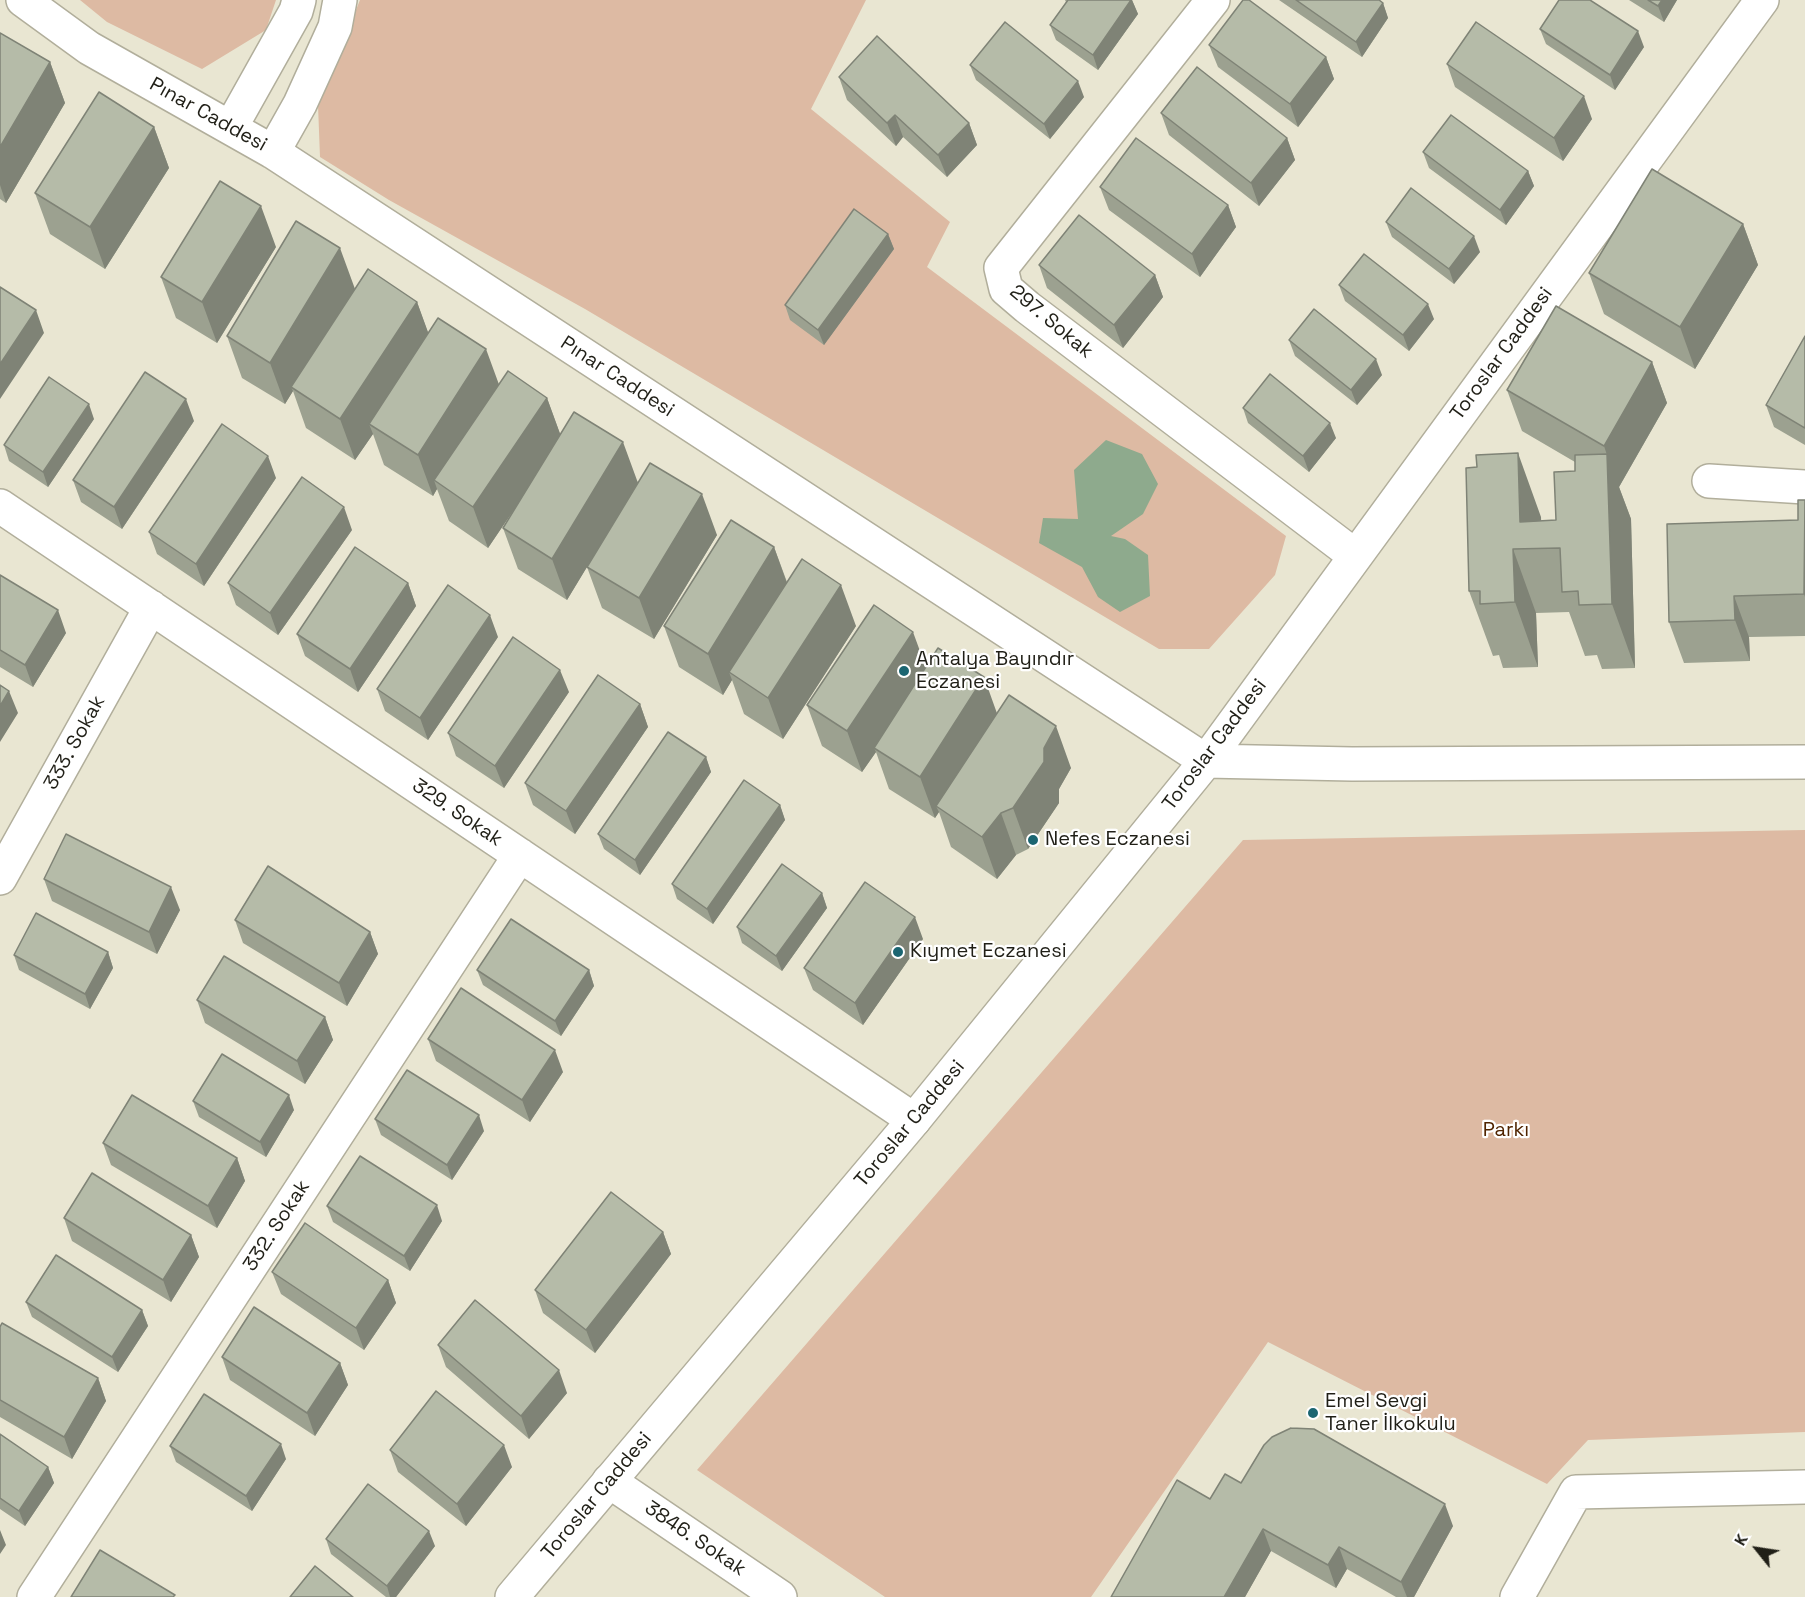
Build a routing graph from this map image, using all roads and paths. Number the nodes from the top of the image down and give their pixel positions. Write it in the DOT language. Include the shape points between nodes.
graph roads {
  1 [pos="23,0"];
  2 [pos="298,0"];
  3 [pos="340,0"];
  4 [pos="1213,0"];
  5 [pos="1761,0"];
  6 [pos="231,127"];
  7 [pos="273,152"];
  8 [pos="1708,481"];
  9 [pos="1805,487"];
  10 [pos="0,506"];
  11 [pos="1354,555"];
  12 [pos="151,607"];
  13 [pos="1206,761"];
  14 [pos="1805,762"];
  15 [pos="520,855"];
  16 [pos="0,878"];
  17 [pos="914,1120"];
  18 [pos="609,1481"];
  19 [pos="1805,1487"];
  20 [pos="34,1597"];
  21 [pos="512,1597"];
  22 [pos="780,1597"];
  23 [pos="1517,1597"];
  1 -- 6 [label="street, Pınar Caddesi" via="89,48"];
  2 -- 6 [label="street" via="296,11"];
  3 -- 7 [label="street" via="335,27"];
  4 -- 11 [label="street, 297. Sokak" via="1001,268 1006,289"];
  5 -- 11 [label="street, Toroslar Caddesi"];
  6 -- 7 [label="street, Pınar Caddesi"];
  7 -- 13 [label="street, Pınar Caddesi"];
  8 -- 9 [label="street"];
  10 -- 12 [label="street, 329. Sokak"];
  11 -- 13 [label="street, Toroslar Caddesi"];
  12 -- 15 [label="street, 329. Sokak"];
  12 -- 16 [label="street, 333. Sokak"];
  13 -- 14 [label="street"];
  13 -- 17 [label="street, Toroslar Caddesi"];
  15 -- 17 [label="street, 329. Sokak"];
  15 -- 20 [label="street, 332. Sokak"];
  17 -- 18 [label="street, Toroslar Caddesi"];
  18 -- 21 [label="street, Toroslar Caddesi"];
  18 -- 22 [label="street, 3846. Sokak"];
  19 -- 23 [label="street" via="1576,1492"];
}
